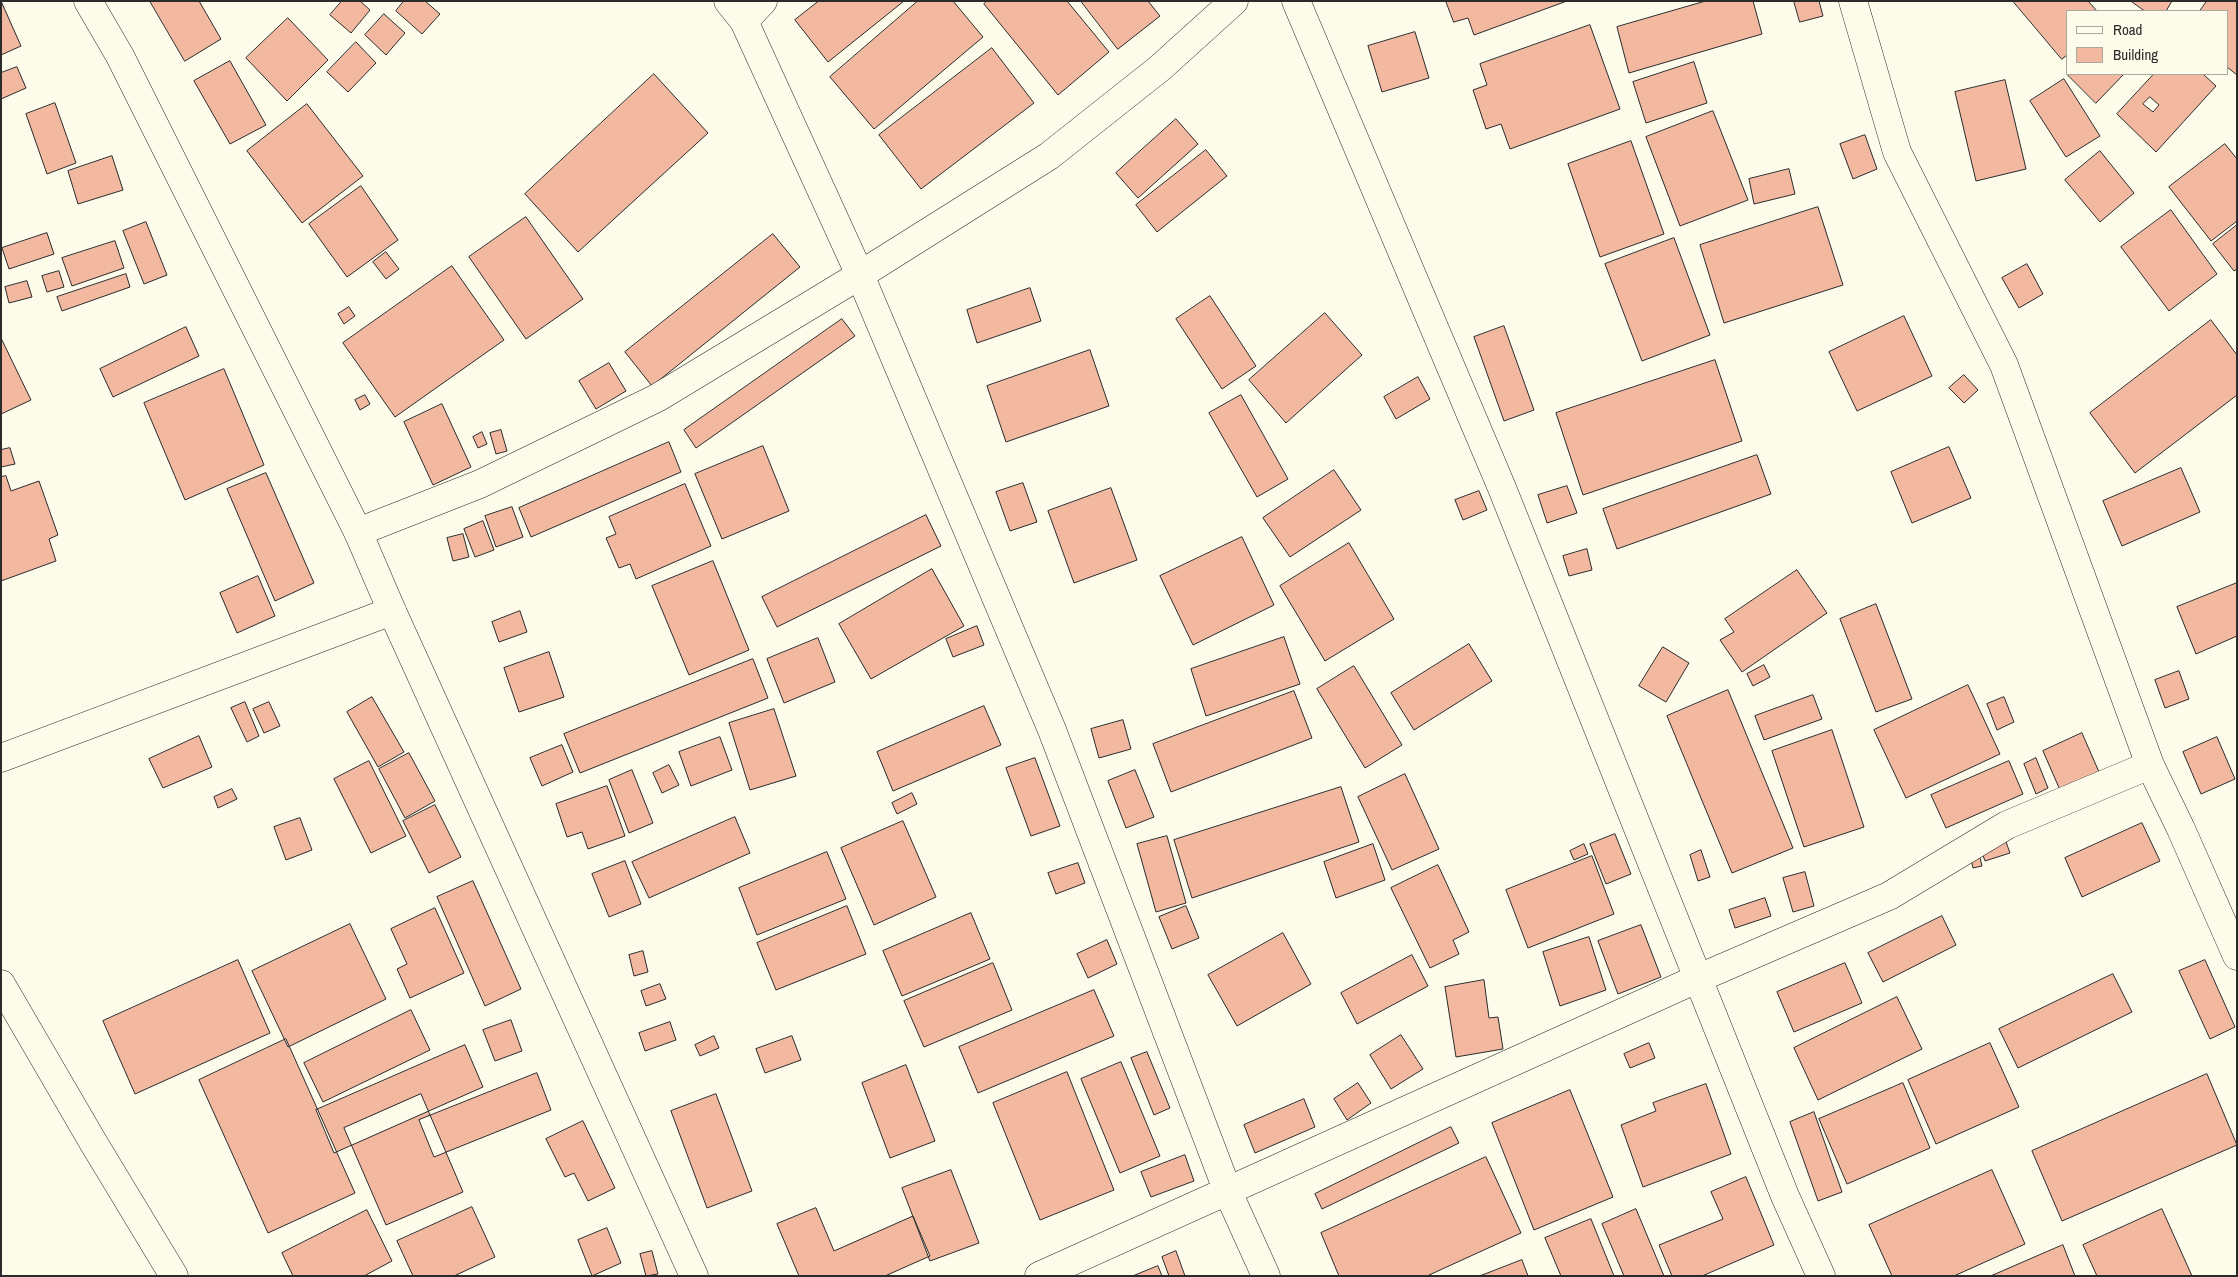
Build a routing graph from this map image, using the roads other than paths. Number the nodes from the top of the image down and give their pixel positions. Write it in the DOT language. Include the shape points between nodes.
graph roads {
  1 [pos="88,1"];
  2 [pos="763,1"];
  3 [pos="1234,1"];
  4 [pos="1296,1"];
  5 [pos="1854,1"];
  6 [pos="736,11"];
  7 [pos="860,275"];
  8 [pos="358,532"];
  9 [pos="392,611"];
  10 [pos="1,758"];
  11 [pos="2150,765"];
  12 [pos="2237,956"];
  13 [pos="1699,978"];
  14 [pos="1,984"];
  15 [pos="1228,1192"];
  16 [pos="174,1276"];
  17 [pos="694,1276"];
  18 [pos="1039,1276"];
  19 [pos="1266,1276"];
  20 [pos="1821,1276"];
  1 -- 8 [label="street" via="120,56"];
  2 -- 6 [label="street"];
  3 -- 7 [label="street" via="1160,68 1049,156"];
  4 -- 13 [label="street" via="1502,488"];
  5 -- 11 [label="street" via="1897,152 2004,365"];
  6 -- 7 [label="street"];
  7 -- 8 [label="street" via="657,398 480,484"];
  7 -- 15 [label="street" via="1052,730"];
  8 -- 9 [label="street"];
  9 -- 10 [label="street"];
  9 -- 17 [label="street"];
  11 -- 12 [label="street"];
  11 -- 13 [label="street" via="2007,825 1889,896"];
  13 -- 15 [label="street"];
  13 -- 20 [label="street" via="1785,1196"];
  14 -- 16 [label="street"];
  15 -- 18 [label="street"];
  15 -- 19 [label="street"];
}
